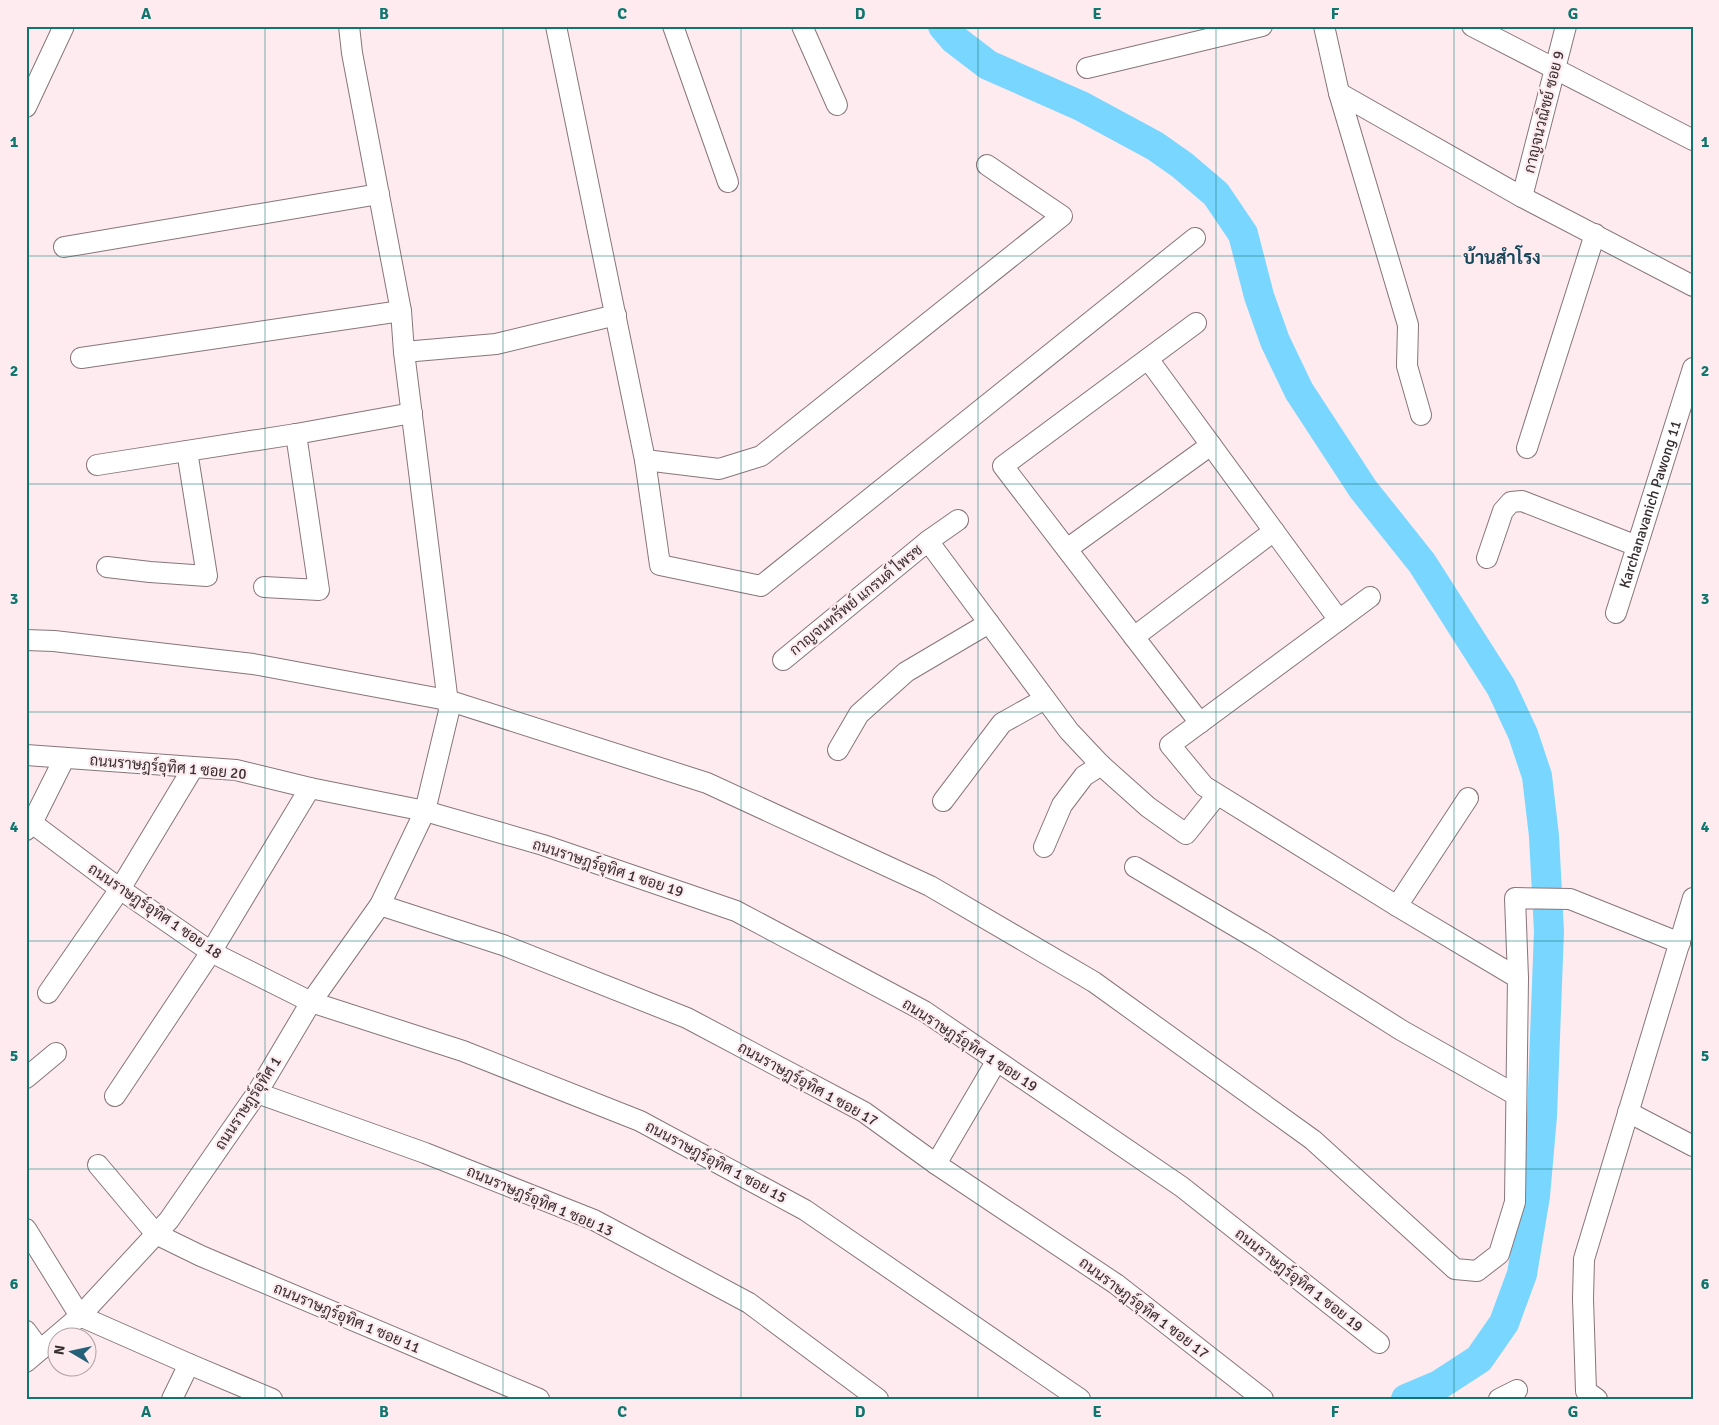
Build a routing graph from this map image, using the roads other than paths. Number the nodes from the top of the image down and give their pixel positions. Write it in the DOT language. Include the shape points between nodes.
graph roads {
  1 [pos="64,26"];
  2 [pos="349,26"];
  3 [pos="556,26"];
  4 [pos="673,26"];
  5 [pos="802,26"];
  6 [pos="1262,26"];
  7 [pos="1324,26"];
  8 [pos="1472,26"];
  9 [pos="1566,26"];
  10 [pos="1087,68"];
  11 [pos="1554,68"];
  12 [pos="1339,93"];
  13 [pos="837,105"];
  14 [pos="26,107"];
  15 [pos="1693,140"];
  16 [pos="987,165"];
  17 [pos="728,182"];
  18 [pos="379,194"];
  19 [pos="1522,197"];
  20 [pos="1595,234"];
  21 [pos="1194,238"];
  22 [pos="64,247"];
  23 [pos="1693,286"];
  24 [pos="402,311"];
  25 [pos="616,315"];
  26 [pos="1196,324"];
  27 [pos="404,352"];
  28 [pos="82,358"];
  29 [pos="1148,359"];
  30 [pos="1693,368"];
  31 [pos="412,413"];
  32 [pos="1421,416"];
  33 [pos="296,434"];
  34 [pos="1211,445"];
  35 [pos="1527,448"];
  36 [pos="187,451"];
  37 [pos="645,460"];
  38 [pos="97,465"];
  39 [pos="958,520"];
  40 [pos="1274,531"];
  41 [pos="928,540"];
  42 [pos="1637,546"];
  43 [pos="1067,550"];
  44 [pos="1488,558"];
  45 [pos="106,567"];
  46 [pos="264,586"];
  47 [pos="1370,597"];
  48 [pos="1616,613"];
  49 [pos="1339,620"];
  50 [pos="989,623"];
  51 [pos="1134,637"];
  52 [pos="26,640"];
  53 [pos="783,660"];
  54 [pos="1045,699"];
  55 [pos="447,700"];
  56 [pos="1200,723"];
  57 [pos="838,750"];
  58 [pos="26,755"];
  59 [pos="64,759"];
  60 [pos="1101,765"];
  61 [pos="193,768"];
  62 [pos="310,788"];
  63 [pos="1217,795"];
  64 [pos="1468,798"];
  65 [pos="943,801"];
  66 [pos="425,811"];
  67 [pos="28,826"];
  68 [pos="1044,847"];
  69 [pos="1135,867"];
  70 [pos="120,889"];
  71 [pos="1693,898"];
  72 [pos="380,904"];
  73 [pos="1397,906"];
  74 [pos="1680,943"];
  75 [pos="211,952"];
  76 [pos="1518,978"];
  77 [pos="48,993"];
  78 [pos="311,1002"];
  79 [pos="56,1053"];
  80 [pos="996,1062"];
  81 [pos="26,1078"];
  82 [pos="257,1092"];
  83 [pos="1516,1095"];
  84 [pos="115,1096"];
  85 [pos="1628,1112"];
  86 [pos="1693,1146"];
  87 [pos="936,1164"];
  88 [pos="98,1165"];
  89 [pos="26,1229"];
  90 [pos="156,1234"];
  91 [pos="80,1316"];
  92 [pos="26,1331"];
  93 [pos="1379,1343"];
  94 [pos="33,1356"];
  95 [pos="189,1364"];
  96 [pos="1518,1390"];
  97 [pos="172,1399"];
  98 [pos="272,1399"];
  99 [pos="538,1399"];
  100 [pos="878,1399"];
  101 [pos="1080,1399"];
  102 [pos="1263,1399"];
  103 [pos="1500,1399"];
  104 [pos="1597,1399"];
  1 -- 14 [label="street"];
  2 -- 18 [label="street, ถนนราษฎร์อุทิศ 1"];
  3 -- 25 [label="street"];
  4 -- 17 [label="street"];
  5 -- 13 [label="street"];
  6 -- 10 [label="street"];
  7 -- 12 [label="street"];
  8 -- 11 [label="street"];
  9 -- 11 [label="street, กาญจนวณิชย์ ซอย 9"];
  11 -- 15 [label="street"];
  11 -- 19 [label="street, กาญจนวณิชย์ ซอย 9"];
  12 -- 19 [label="street"];
  12 -- 32 [label="street" via="1408,325 1407,366"];
  16 -- 37 [label="street" via="1062,216 761,456 719,470"];
  18 -- 22 [label="street"];
  18 -- 24 [label="street, ถนนราษฎร์อุทิศ 1"];
  19 -- 20 [label="street"];
  20 -- 23 [label="street"];
  20 -- 35 [label="street"];
  21 -- 37 [label="street" via="761,586 660,565"];
  24 -- 27 [label="street, ถนนราษฎร์อุทิศ 1"];
  24 -- 28 [label="street"];
  25 -- 27 [label="street" via="496,344"];
  25 -- 37 [label="street"];
  26 -- 29 [label="street"];
  27 -- 31 [label="street, ถนนราษฎร์อุทิศ 1"];
  29 -- 34 [label="street"];
  29 -- 43 [label="street" via="1003,466"];
  30 -- 42 [label="street, Karchanavanich Pawong 11"];
  31 -- 33 [label="street"];
  31 -- 55 [label="street, ถนนราษฎร์อุทิศ 1"];
  33 -- 36 [label="street"];
  33 -- 46 [label="street" via="319,590"];
  34 -- 40 [label="street"];
  34 -- 43 [label="street"];
  36 -- 38 [label="street"];
  36 -- 45 [label="street" via="207,576"];
  39 -- 41 [label="street, กาญจนทรัพย์ แกรนด์ ไพรซ"];
  40 -- 49 [label="street"];
  40 -- 51 [label="street"];
  41 -- 50 [label="street, กาญจนทรัพย์ แกรนด์ ไพรซ"];
  41 -- 53 [label="street, กาญจนทรัพย์ แกรนด์ ไพรซ"];
  42 -- 44 [label="street" via="1522,502 1511,502 1503,511"];
  42 -- 48 [label="street, Karchanavanich Pawong 11"];
  43 -- 51 [label="street"];
  47 -- 49 [label="street"];
  49 -- 56 [label="street"];
  50 -- 54 [label="street, กาญจนทรัพย์ แกรนด์ ไพรซ"];
  50 -- 57 [label="street" via="906,672 859,714"];
  51 -- 56 [label="street"];
  52 -- 55 [label="street" via="253,664"];
  54 -- 60 [label="street, กาญจนทรัพย์ แกรนด์ ไพรซ"];
  54 -- 65 [label="street" via="1002,724"];
  55 -- 66 [label="street, ถนนราษฎร์อุทิศ 1" via="449,711"];
  55 -- 83 [label="street" via="707,783 930,886 1094,982 1313,1140 1455,1269 1477,1271 1499,1254 1515,1202"];
  56 -- 63 [label="street" via="1170,745 1204,786"];
  58 -- 59 [label="street, ถนนราษฎร์อุทิศ 1 ซอย 20"];
  59 -- 61 [label="street, ถนนราษฎร์อุทิศ 1 ซอย 20"];
  59 -- 67 [label="street"];
  60 -- 63 [label="street, กาญจนทรัพย์ แกรนด์ ไพรซ" via="1148,807 1186,834"];
  60 -- 68 [label="street" via="1084,776 1062,806"];
  61 -- 62 [label="street, ถนนราษฎร์อุทิศ 1 ซอย 20" via="236,770"];
  61 -- 70 [label="street"];
  62 -- 66 [label="street, ถนนราษฎร์อุทิศ 1 ซอย 20"];
  62 -- 75 [label="street"];
  63 -- 73 [label="street"];
  64 -- 73 [label="street"];
  66 -- 72 [label="street, ถนนราษฎร์อุทิศ 1"];
  66 -- 80 [label="street, ถนนราษฎร์อุทิศ 1 ซอย 19" via="543,845 736,911 924,1011"];
  67 -- 70 [label="street, ถนนราษฎร์อุทิศ 1 ซอย 18"];
  69 -- 83 [label="street" via="1402,1030"];
  70 -- 75 [label="street, ถนนราษฎร์อุทิศ 1 ซอย 18"];
  70 -- 77 [label="street"];
  71 -- 74 [label="street"];
  72 -- 78 [label="street, ถนนราษฎร์อุทิศ 1"];
  72 -- 87 [label="street, ถนนราษฎร์อุทิศ 1 ซอย 17" via="503,945 687,1018 864,1112"];
  73 -- 76 [label="street"];
  74 -- 76 [label="street" via="1570,899 1515,898"];
  74 -- 85 [label="street"];
  75 -- 78 [label="street, ถนนราษฎร์อุทิศ 1 ซอย 18"];
  75 -- 84 [label="street"];
  76 -- 83 [label="street"];
  78 -- 82 [label="street, ถนนราษฎร์อุทิศ 1"];
  78 -- 101 [label="street, ถนนราษฎร์อุทิศ 1 ซอย 15" via="463,1051 640,1121 805,1210"];
  79 -- 81 [label="street"];
  80 -- 87 [label="street"];
  80 -- 93 [label="street, ถนนราษฎร์อุทิศ 1 ซอย 19" via="1182,1187"];
  82 -- 90 [label="street, ถนนราษฎร์อุทิศ 1"];
  82 -- 100 [label="street, ถนนราษฎร์อุทิศ 1 ซอย 13" via="425,1153 594,1220 749,1303"];
  85 -- 86 [label="street"];
  85 -- 104 [label="street" via="1584,1259 1586,1391"];
  87 -- 102 [label="street, ถนนราษฎร์อุทิศ 1 ซอย 17" via="1116,1284"];
  88 -- 90 [label="street"];
  89 -- 91 [label="street"];
  90 -- 91 [label="street, ถนนราษฎร์อุทิศ 1"];
  90 -- 99 [label="street, ถนนราษฎร์อุทิศ 1 ซอย 11"];
  91 -- 94 [label="street, ถนนราษฎร์อุทิศ 1"];
  91 -- 95 [label="street"];
  92 -- 94 [label="street"];
  95 -- 97 [label="street"];
  95 -- 98 [label="street"];
  96 -- 103 [label="street"];
}
